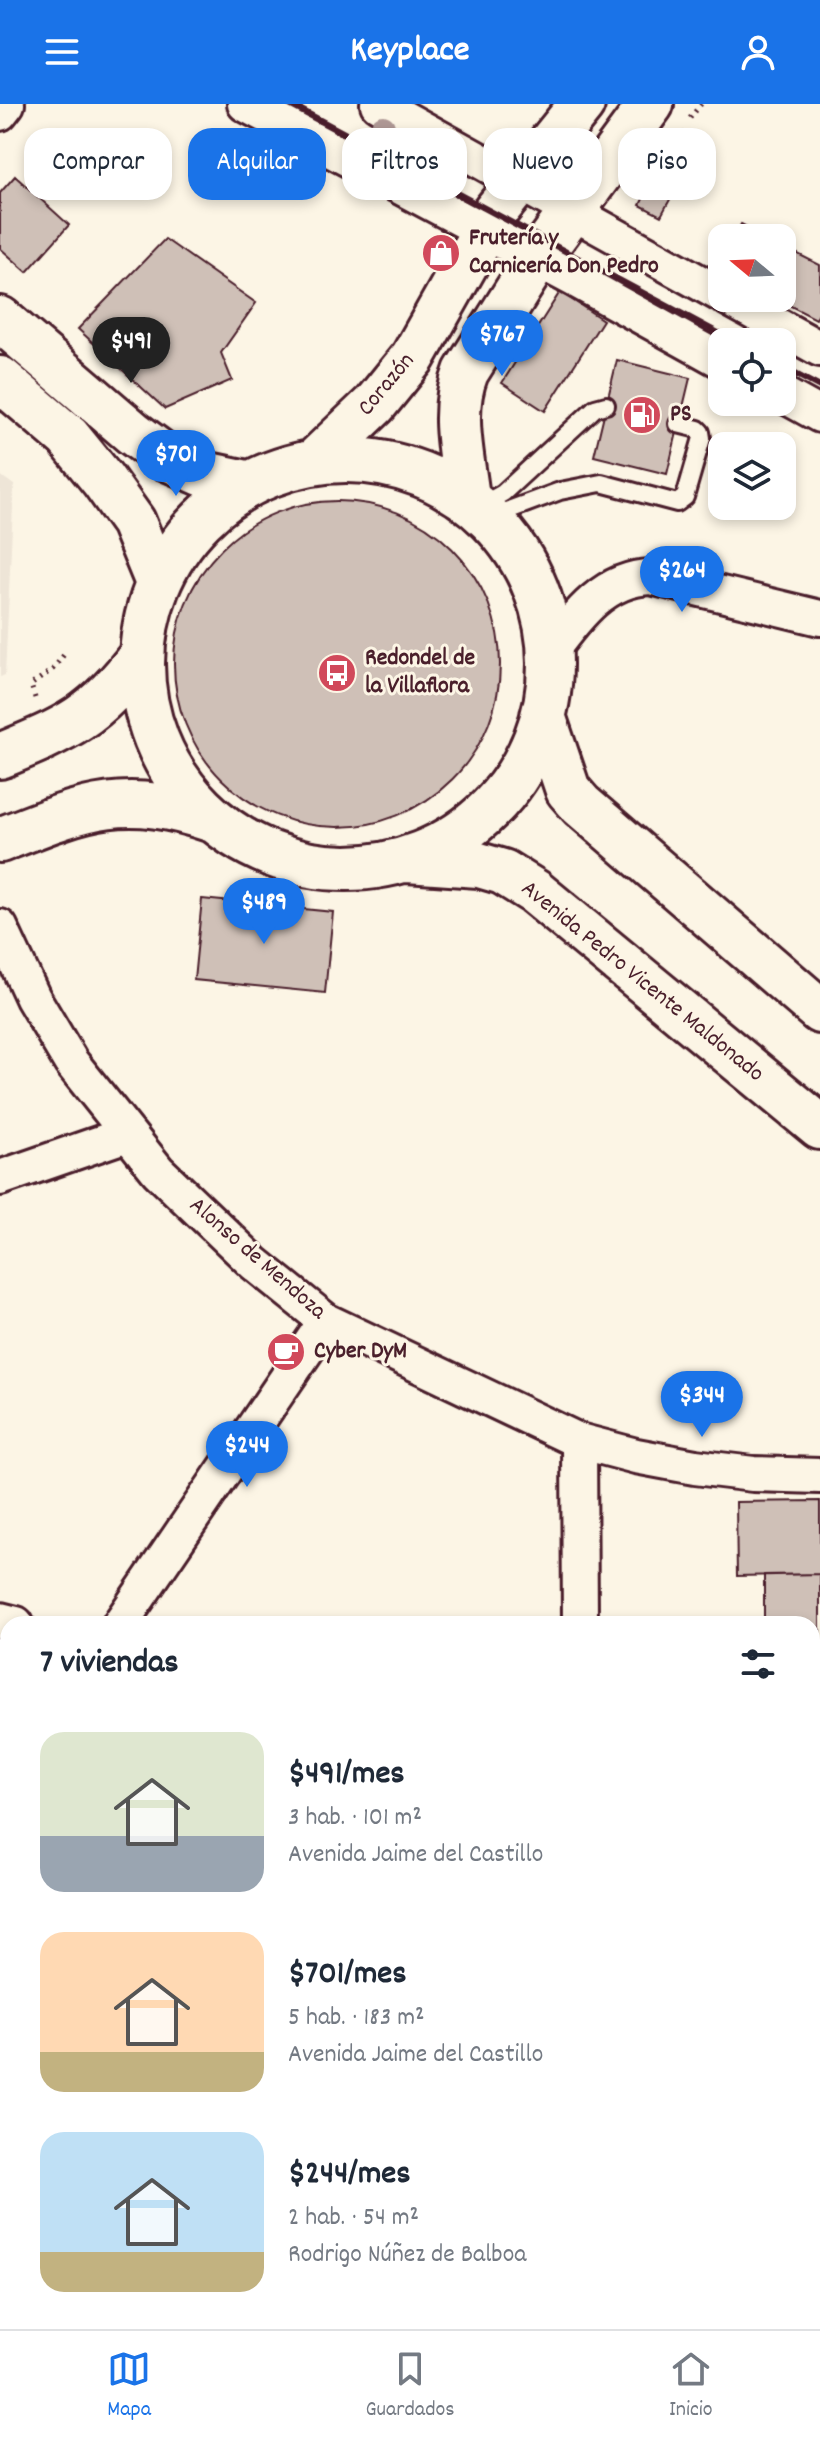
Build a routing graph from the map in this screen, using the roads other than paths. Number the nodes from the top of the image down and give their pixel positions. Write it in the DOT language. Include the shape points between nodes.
graph roads {
  1 [pos="7,104"];
  2 [pos="245,104"];
  3 [pos="378,104"];
  4 [pos="582,104"];
  5 [pos="651,104"];
  6 [pos="0,113"];
  7 [pos="562,128"];
  8 [pos="483,162"];
  9 [pos="504,200"];
  10 [pos="551,200"];
  11 [pos="572,212"];
  12 [pos="485,232"];
  13 [pos="537,259"];
  14 [pos="708,287"];
  15 [pos="753,312"];
  16 [pos="0,319"];
  17 [pos="820,349"];
  18 [pos="708,353"];
  19 [pos="0,379"];
  20 [pos="796,402"];
  21 [pos="606,405"];
  22 [pos="820,415"];
  23 [pos="678,424"];
  24 [pos="315,461"];
  25 [pos="247,483"];
  26 [pos="478,507"];
  27 [pos="158,583"];
  28 [pos="820,618"];
  29 [pos="550,652"];
  30 [pos="141,656"];
  31 [pos="543,716"];
  32 [pos="0,756"];
  33 [pos="213,820"];
  34 [pos="0,840"];
  35 [pos="405,860"];
  36 [pos="0,927"];
  37 [pos="820,1011"];
  38 [pos="820,1127"];
  39 [pos="127,1134"];
  40 [pos="0,1178"];
  41 [pos="326,1321"];
  42 [pos="579,1441"];
  43 [pos="820,1476"];
  44 [pos="125,1616"];
  45 [pos="580,1616"];
  1 -- 6 [label="street"];
  2 -- 12 [label="street"];
  3 -- 8 [label="street"];
  4 -- 7 [label="main road, Corazón"];
  5 -- 11 [label="main road"];
  9 -- 12 [label="main road, Corazón"];
  10 -- 11 [label="street"];
  11 -- 13 [label="main road"];
  11 -- 14 [label="street"];
  12 -- 13 [label="street"];
  12 -- 24 [label="main road, Corazón" via="413,357 375,404"];
  13 -- 18 [label="street"];
  13 -- 26 [label="main road" via="461,386 458,421"];
  15 -- 17 [label="street"];
  16 -- 25 [label="main road" via="167,458 204,474"];
  19 -- 27 [label="main road" via="68,437 103,480 133,522"];
  20 -- 22 [label="street"];
  21 -- 26 [label="lane" via="595,408 503,493"];
  23 -- 26 [label="lane" via="698,429 702,438 682,501 601,483"];
  24 -- 25 [label="main road"];
  24 -- 26 [label="main road" via="368,459 421,472"];
  25 -- 27 [label="main road" via="194,526"];
  26 -- 29 [label="main road" via="514,545 532,578 545,614"];
  27 -- 30 [label="main road"];
  28 -- 29 [label="street" via="633,577 591,602"];
  29 -- 31 [label="main road"];
  30 -- 32 [label="main road" via="84,716"];
  30 -- 33 [label="main road" via="144,702 158,747 181,786"];
  31 -- 35 [label="main road" via="528,755 478,820 443,844"];
  31 -- 37 [label="main road" via="568,790 581,805"];
  33 -- 34 [label="main road" via="144,803 113,804 81,809"];
  33 -- 35 [label="main road" via="255,849 304,865 355,869"];
  35 -- 38 [label="main road, Avenida Pedro Vicente Maldonado" via="479,865 503,872 535,892"];
  36 -- 39 [label="street, Alonso de Mendoza" via="71,1062"];
  39 -- 40 [label="street"];
  39 -- 41 [label="street, Alonso de Mendoza" via="206,1218"];
  41 -- 42 [label="street, Alonso de Mendoza"];
  41 -- 44 [label="street"];
  42 -- 43 [label="street, Alonso de Mendoza" via="695,1467"];
  42 -- 45 [label="street"];
}
